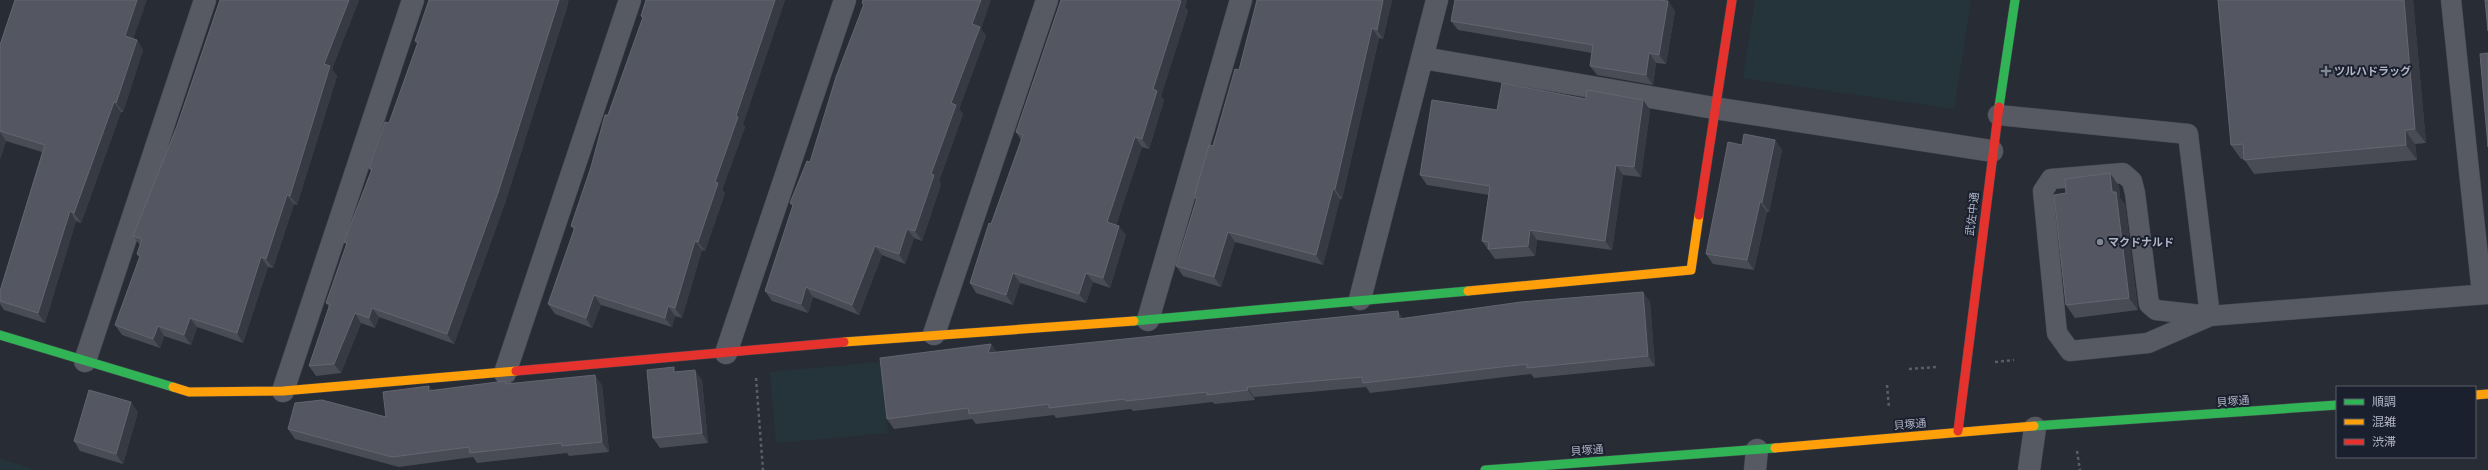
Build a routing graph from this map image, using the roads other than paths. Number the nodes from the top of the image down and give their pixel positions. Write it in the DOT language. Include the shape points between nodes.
graph roads {
  1 [pos="205,0"];
  2 [pos="413,0"];
  3 [pos="630,0"];
  4 [pos="845,0"];
  5 [pos="1047,0"];
  6 [pos="1241,0"];
  7 [pos="1438,0"];
  8 [pos="1732,0"];
  9 [pos="2015,0"];
  10 [pos="2451,0"];
  11 [pos="1423,58"];
  12 [pos="1714,108"];
  13 [pos="1998,114"];
  14 [pos="1992,151"];
  15 [pos="2485,294"];
  16 [pos="1360,299"];
  17 [pos="2210,316"];
  18 [pos="1148,320"];
  19 [pos="934,334"];
  20 [pos="0,336"];
  21 [pos="726,353"];
  22 [pos="85,361"];
  23 [pos="505,373"];
  24 [pos="283,391"];
  25 [pos="2488,394"];
  26 [pos="2476,395"];
  27 [pos="2336,405"];
  28 [pos="2035,428"];
  29 [pos="1958,432"];
  30 [pos="1756,460"];
  31 [pos="1485,470"];
  32 [pos="2029,470"];
  1 -- 22 [label="street"];
  2 -- 24 [label="street"];
  3 -- 23 [label="street"];
  4 -- 21 [label="street"];
  5 -- 19 [label="street"];
  6 -- 18 [label="street"];
  7 -- 11 [label="street"];
  8 -- 12 [label="street"];
  9 -- 13 [label="street, 武佐中通"];
  10 -- 15 [label="lane"];
  11 -- 12 [label="street"];
  11 -- 16 [label="street"];
  12 -- 14 [label="street"];
  12 -- 16 [label="street" via="1691,270"];
  13 -- 14 [label="street, 武佐中通"];
  13 -- 17 [label="lane" via="2188,134"];
  14 -- 29 [label="street, 武佐中通"];
  15 -- 17 [label="lane"];
  16 -- 18 [label="street"];
  17 -- 17 [label="lane" via="2148,343 2070,350 2057,333 2043,191 2050,179 2124,173 2132,181 2135,193 2150,304 2156,310"];
  18 -- 19 [label="street"];
  19 -- 21 [label="street"];
  20 -- 22 [label="street"];
  21 -- 23 [label="street"];
  22 -- 24 [label="street" via="189,392"];
  23 -- 24 [label="street"];
  25 -- 26 [label="street"];
  27 -- 28 [label="street, 貝塚通"];
  28 -- 29 [label="street, 貝塚通"];
  28 -- 32 [label="street"];
  29 -- 30 [label="street, 貝塚通"];
  30 -- 31 [label="street, 貝塚通"];
}
